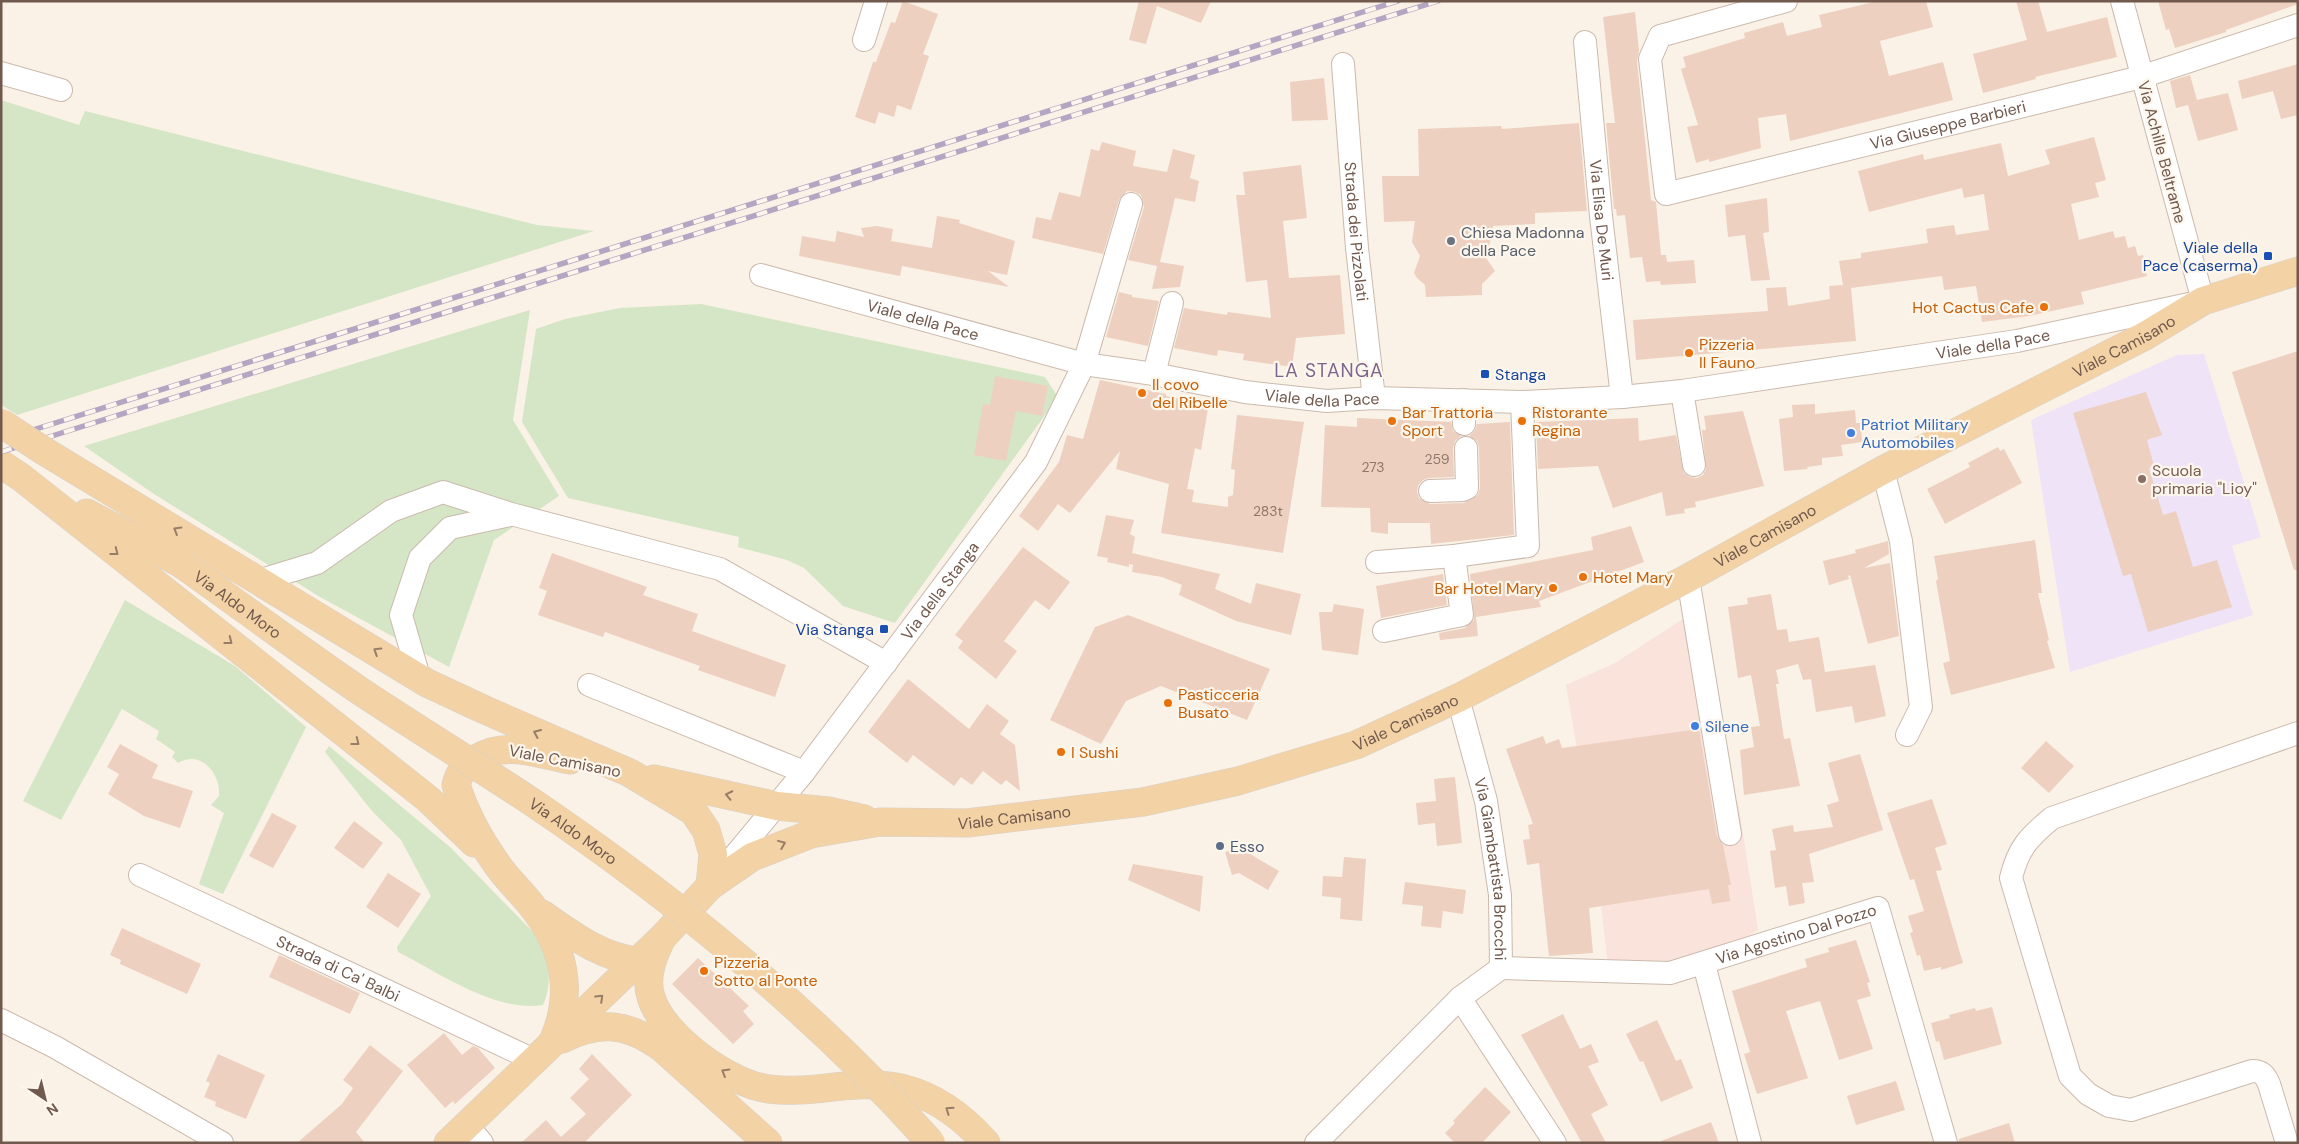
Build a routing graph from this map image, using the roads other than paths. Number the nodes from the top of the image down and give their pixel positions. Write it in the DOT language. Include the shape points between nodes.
graph roads {
  1 [pos="876,1"];
  2 [pos="1786,1"];
  3 [pos="2122,1"];
  4 [pos="2298,25"];
  5 [pos="864,40"];
  6 [pos="1585,42"];
  7 [pos="1343,64"];
  8 [pos="1,73"];
  9 [pos="2141,77"];
  10 [pos="61,90"];
  11 [pos="1131,204"];
  12 [pos="2298,271"];
  13 [pos="761,275"];
  14 [pos="2203,302"];
  15 [pos="1172,303"];
  16 [pos="1084,364"];
  17 [pos="1154,374"];
  18 [pos="1682,391"];
  19 [pos="1622,397"];
  20 [pos="1374,398"];
  21 [pos="1463,400"];
  22 [pos="1522,402"];
  23 [pos="1,423"];
  24 [pos="1464,424"];
  25 [pos="1466,448"];
  26 [pos="44,451"];
  27 [pos="1694,465"];
  28 [pos="1883,470"];
  29 [pos="12,471"];
  30 [pos="1430,491"];
  31 [pos="511,514"];
  32 [pos="1454,556"];
  33 [pos="1377,562"];
  34 [pos="180,563"];
  35 [pos="1688,578"];
  36 [pos="261,580"];
  37 [pos="1384,631"];
  38 [pos="886,663"];
  39 [pos="419,677"];
  40 [pos="589,685"];
  41 [pos="1458,698"];
  42 [pos="2298,733"];
  43 [pos="1907,735"];
  44 [pos="804,772"];
  45 [pos="630,773"];
  46 [pos="777,806"];
  47 [pos="880,822"];
  48 [pos="1730,834"];
  49 [pos="496,864"];
  50 [pos="140,875"];
  51 [pos="710,886"];
  52 [pos="535,909"];
  53 [pos="662,938"];
  54 [pos="638,961"];
  55 [pos="1704,964"];
  56 [pos="1501,968"];
  57 [pos="1460,998"];
  58 [pos="1,1020"];
  59 [pos="544,1052"];
  60 [pos="770,1090"];
  61 [pos="466,1137"];
  62 [pos="222,1143"];
  63 [pos="768,1143"];
  64 [pos="932,1143"];
  65 [pos="986,1143"];
  66 [pos="1316,1143"];
  67 [pos="1555,1143"];
  68 [pos="1750,1143"];
  69 [pos="1946,1143"];
  70 [pos="2287,1143"];
  1 -- 5 [label="street"];
  2 -- 9 [label="street, Via Giuseppe Barbieri" via="1660,36 1650,59 1666,194"];
  3 -- 9 [label="street, Via Achille Beltrame"];
  4 -- 9 [label="street, Via Giuseppe Barbieri"];
  6 -- 19 [label="street, Via Elisa De Muri"];
  7 -- 20 [label="street, Strada dei Pizzolati" via="1357,248"];
  8 -- 10 [label="street"];
  9 -- 14 [label="street, Via Achille Beltrame"];
  11 -- 16 [label="street"];
  12 -- 14 [label="main road, Viale della Pace"];
  13 -- 16 [label="street, Viale della Pace"];
  14 -- 18 [label="street, Viale della Pace" via="2017,341"];
  14 -- 28 [label="main road, Viale Camisano" via="2145,336"];
  15 -- 17 [label="street"];
  16 -- 17 [label="street, Viale della Pace"];
  16 -- 38 [label="street, Via della Stanga" via="1036,462"];
  17 -- 20 [label="street, Viale della Pace" via="1245,392 1309,399"];
  18 -- 19 [label="street, Viale della Pace"];
  18 -- 27 [label="street"];
  19 -- 22 [label="street, Viale della Pace"];
  20 -- 21 [label="street, Viale della Pace"];
  21 -- 22 [label="street, Viale della Pace"];
  21 -- 24 [label="street"];
  22 -- 32 [label="street" via="1528,546"];
  23 -- 26 [label="main road, bridge"];
  25 -- 30 [label="street" via="1467,488"];
  26 -- 34 [label="main road, Via Aldo Moro"];
  36 -- 26 [label="main road, one-way"];
  28 -- 35 [label="main road, Viale Camisano"];
  28 -- 43 [label="street" via="1900,541 1922,707"];
  29 -- 34 [label="main road, Via Aldo Moro"];
  29 -- 49 [label="main road, one-way" via="428,799"];
  31 -- 36 [label="street" via="443,492 391,510 317,563"];
  31 -- 38 [label="street" via="720,569"];
  31 -- 39 [label="street" via="450,528 420,558 401,615"];
  32 -- 33 [label="street"];
  32 -- 37 [label="street" via="1462,615"];
  34 -- 64 [label="main road, Via Aldo Moro, bridge" via="361,691 533,803 664,899 772,986"];
  35 -- 41 [label="main road, Viale Camisano"];
  35 -- 48 [label="street"];
  39 -- 36 [label="main road, one-way"];
  38 -- 44 [label="street, Via della Stanga"];
  45 -- 39 [label="main road, one-way" via="485,710"];
  40 -- 44 [label="street"];
  41 -- 47 [label="main road, Viale Camisano" via="1356,745 1238,781 1143,802 967,823"];
  41 -- 56 [label="street, Via Giambattista Brocchi" via="1487,811 1500,895"];
  42 -- 70 [label="street" via="2052,818 2024,844 2011,878 2070,1076 2088,1094 2109,1106 2131,1110 2252,1071 2259,1072 2266,1076"];
  44 -- 46 [label="street, Via della Stanga"];
  46 -- 45 [label="main road, Viale Camisano, one-way"];
  45 -- 49 [label="main road, Viale Camisano" via="507,748 485,753 465,766 456,786 475,829"];
  45 -- 51 [label="main road, Viale Camisano" via="694,811 706,830 713,854"];
  46 -- 47 [label="main road, Viale Camisano"];
  46 -- 51 [label="street, Via della Stanga"];
  51 -- 47 [label="main road, Viale Camisano, one-way" via="752,857 782,844 811,834"];
  49 -- 52 [label="main road, Viale Camisano"];
  50 -- 59 [label="street, Strada di Ca' Balbi"];
  51 -- 53 [label="main road, Viale Camisano"];
  52 -- 54 [label="main road, Viale Camisano" via="608,955"];
  52 -- 59 [label="main road, Viale Camisano" via="552,936 566,981 558,1030"];
  53 -- 54 [label="main road, Viale Camisano"];
  60 -- 53 [label="main road, one-way" via="755,1087 721,1069 678,1038 667,1026 654,1004 650,985 652,961"];
  59 -- 54 [label="main road, Viale Camisano, one-way"];
  55 -- 56 [label="street, Via Agostino Dal Pozzo" via="1670,973"];
  55 -- 68 [label="street"];
  55 -- 69 [label="street, Via Agostino Dal Pozzo" via="1878,908"];
  56 -- 57 [label="street, Via Giambattista Brocchi"];
  57 -- 66 [label="street, Via Giambattista Brocchi"];
  57 -- 67 [label="street"];
  58 -- 62 [label="street" via="55,1047"];
  59 -- 61 [label="main road"];
  59 -- 63 [label="main road" via="578,1031 605,1026 645,1035"];
  60 -- 63 [label="main road" via="759,1093 754,1104 757,1125"];
  65 -- 60 [label="main road, one-way" via="950,1110 903,1089 862,1084"];
}
